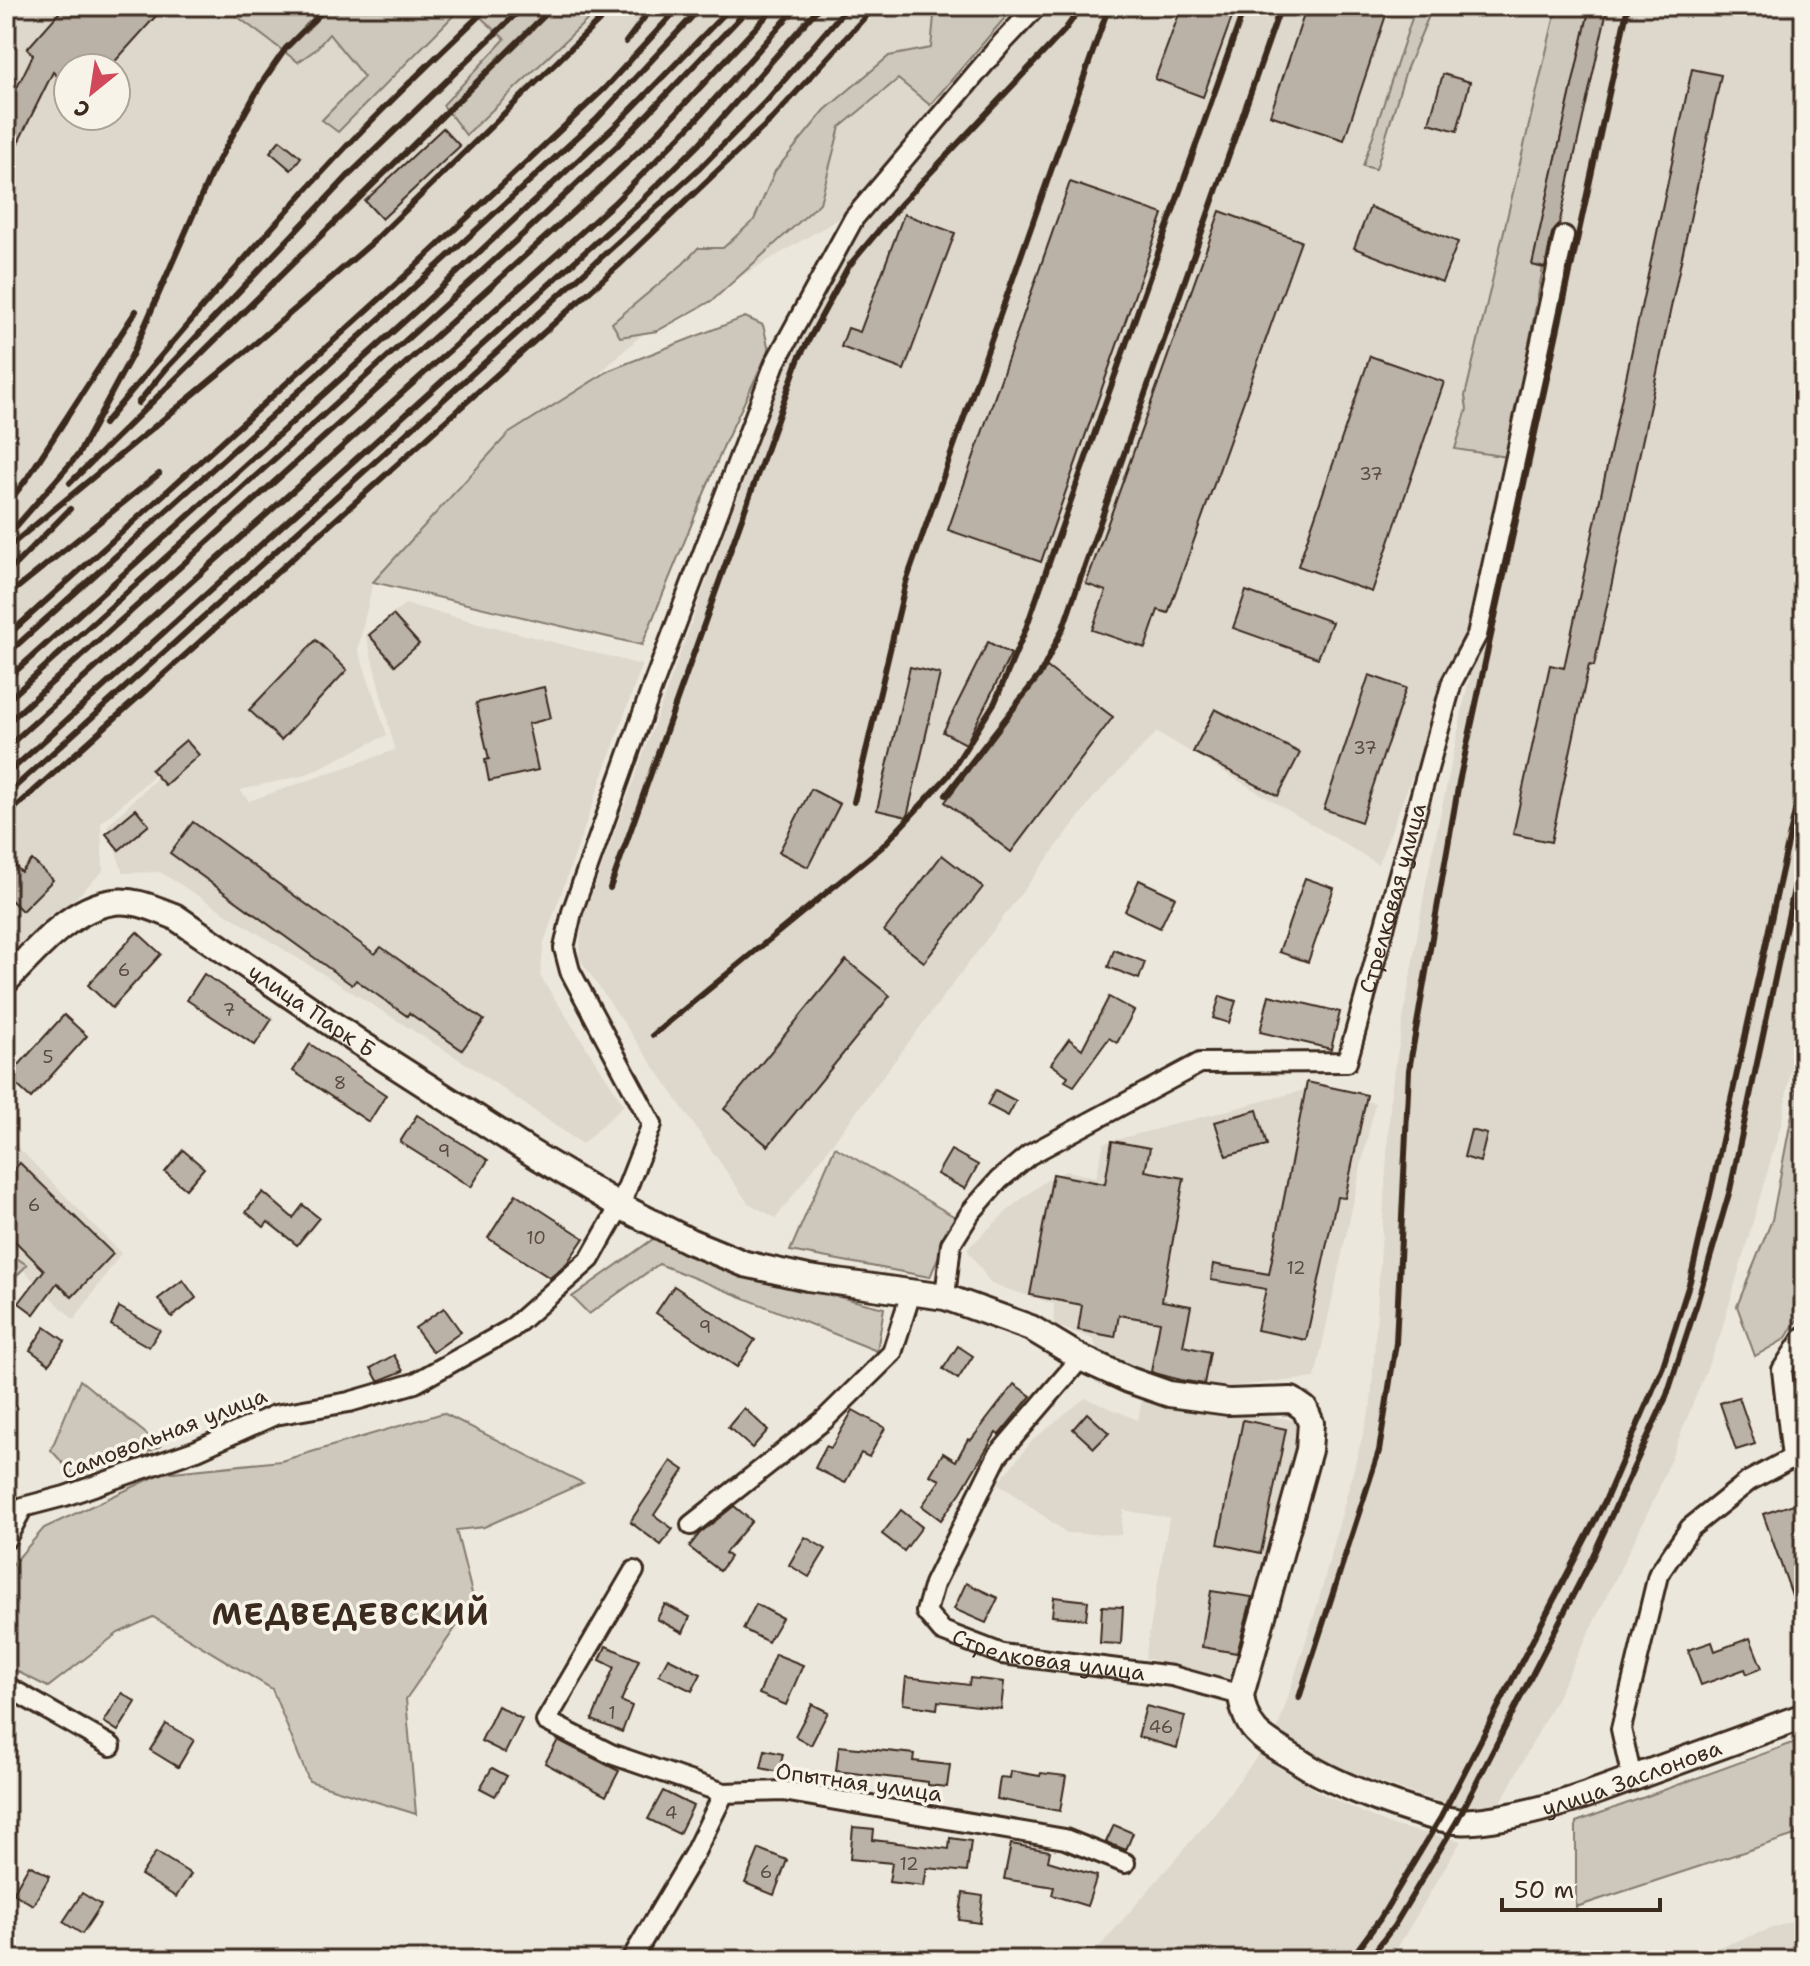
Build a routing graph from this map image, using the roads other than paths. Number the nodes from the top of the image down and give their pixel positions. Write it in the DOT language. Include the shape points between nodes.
graph roads {
  1 [pos="1037,6"];
  2 [pos="1564,236"];
  3 [pos="6,981"];
  4 [pos="620,1206"];
  5 [pos="911,1293"];
  6 [pos="945,1297"];
  7 [pos="1804,1336"];
  8 [pos="1081,1358"];
  9 [pos="1798,1460"];
  10 [pos="691,1525"];
  11 [pos="6,1539"];
  12 [pos="634,1571"];
  13 [pos="6,1686"];
  14 [pos="1241,1695"];
  15 [pos="1804,1716"];
  16 [pos="111,1746"];
  17 [pos="1632,1779"];
  18 [pos="724,1793"];
  19 [pos="1125,1863"];
  20 [pos="631,1960"];
  1 -- 4 [label="street, Самовольная улица" via="854,218 775,363 572,912 564,948 570,971 652,1124"];
  2 -- 6 [label="street, Стрелковая улица" via="1477,635 1452,682 1347,1062 1200,1063 1029,1155 999,1180 951,1244"];
  3 -- 4 [label="street, улица Парк Б" via="60,930 93,908 115,901 146,905 174,916 357,1041"];
  4 -- 5 [label="street" via="745,1264"];
  4 -- 11 [label="street, Самовольная улица" via="590,1259 511,1329 415,1383 275,1415 197,1450 23,1507"];
  5 -- 6 [label="street"];
  5 -- 10 [label="street" via="892,1353 824,1420"];
  6 -- 8 [label="street" via="1031,1328"];
  7 -- 9 [label="street" via="1782,1370"];
  8 -- 14 [label="street" via="1169,1394 1228,1402 1292,1400 1305,1409 1311,1423 1309,1450"];
  8 -- 14 [label="street, Стрелковая улица" via="998,1455 934,1584 926,1612 942,1631 1002,1654 1172,1676"];
  9 -- 17 [label="street" via="1749,1481 1690,1528 1658,1575 1621,1729"];
  12 -- 18 [label="street, Опытная улица" via="546,1721 611,1754"];
  13 -- 16 [label="street"];
  14 -- 17 [label="street, улица Заслонова" via="1250,1727 1274,1745 1336,1781 1457,1821 1545,1809"];
  15 -- 17 [label="street, улица Заслонова"];
  18 -- 19 [label="street, Опытная улица" via="783,1791 1065,1839"];
  18 -- 20 [label="street"];
}
